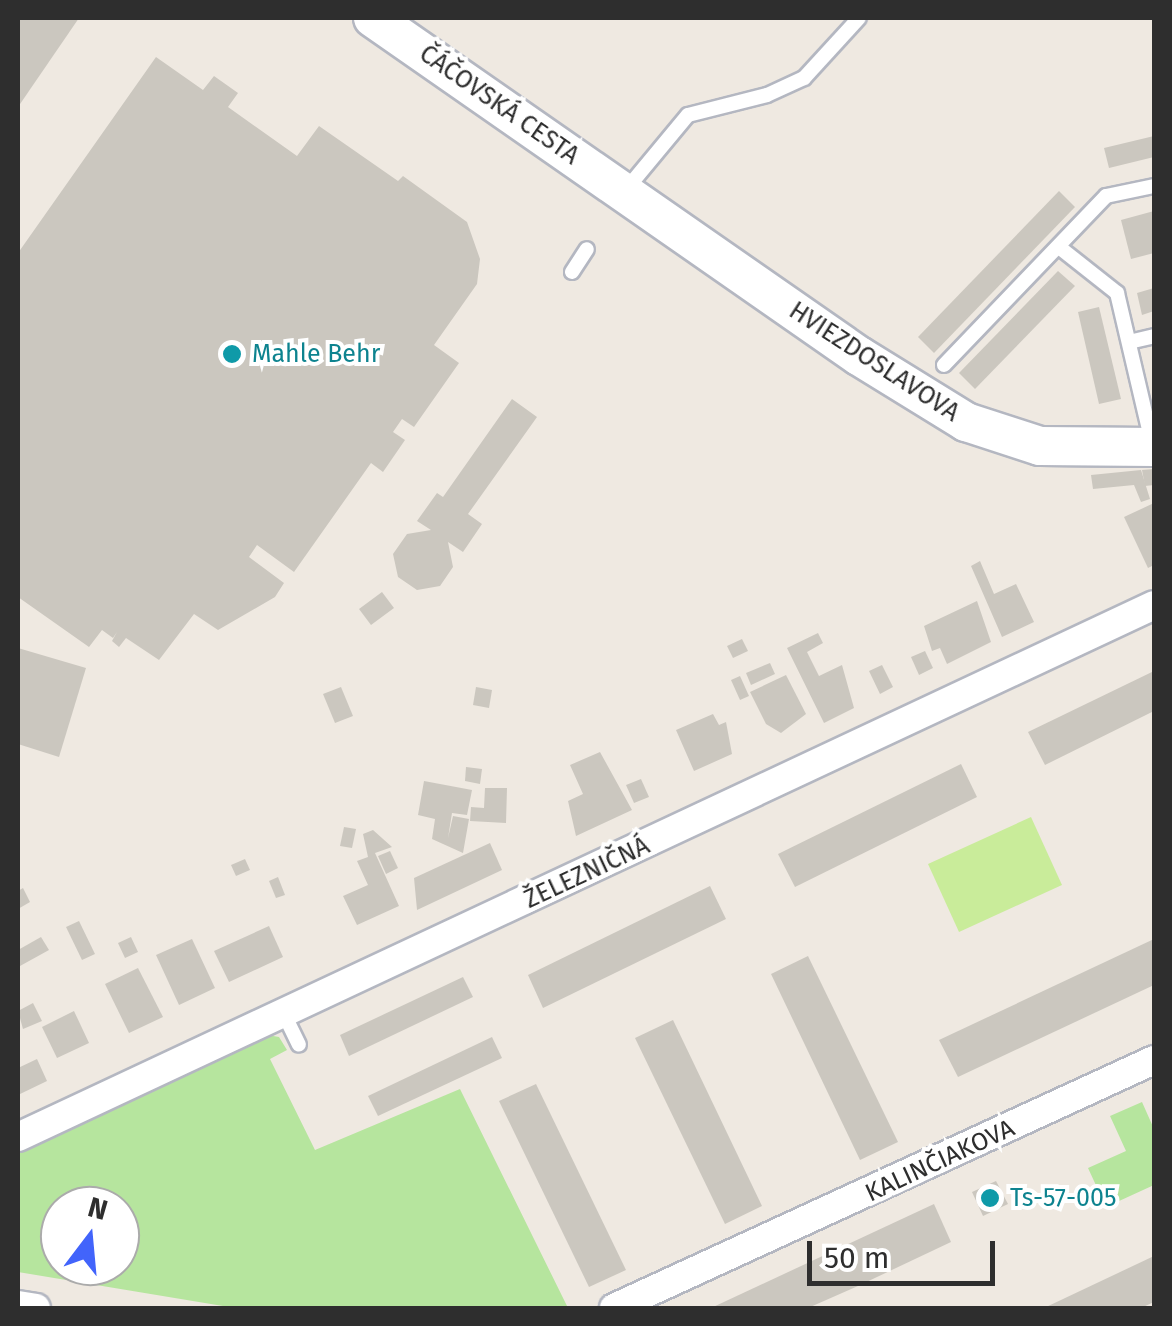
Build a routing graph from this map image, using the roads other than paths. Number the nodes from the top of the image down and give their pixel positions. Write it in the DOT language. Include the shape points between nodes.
graph roads {
  1 [pos="373,18"];
  2 [pos="859,18"];
  3 [pos="1154,186"];
  4 [pos="624,192"];
  5 [pos="1059,247"];
  6 [pos="587,249"];
  7 [pos="572,272"];
  8 [pos="1154,336"];
  9 [pos="1129,342"];
  10 [pos="944,366"];
  11 [pos="1152,429"];
  12 [pos="1154,606"];
  13 [pos="284,1014"];
  14 [pos="299,1045"];
  15 [pos="1154,1060"];
  16 [pos="18,1138"];
  17 [pos="18,1305"];
  18 [pos="36,1308"];
  19 [pos="614,1308"];
  1 -- 4 [label="main road, ČÁČOVSKÁ CESTA"];
  2 -- 4 [label="lane" via="804,78 767,96 688,115"];
  3 -- 5 [label="lane" via="1106,196"];
  4 -- 11 [label="main road, HVIEZDOSLAVOVA" via="966,422 1040,446"];
  5 -- 9 [label="lane" via="1118,293"];
  5 -- 10 [label="lane"];
  6 -- 7 [label="lane"];
  8 -- 9 [label="lane"];
  9 -- 11 [label="lane"];
  12 -- 13 [label="street, ŽELEZNIČNÁ"];
  13 -- 14 [label="lane"];
  13 -- 16 [label="street, ŽELEZNIČNÁ"];
  15 -- 19 [label="street, KALINČIAKOVA"];
  17 -- 18 [label="street"];
}
